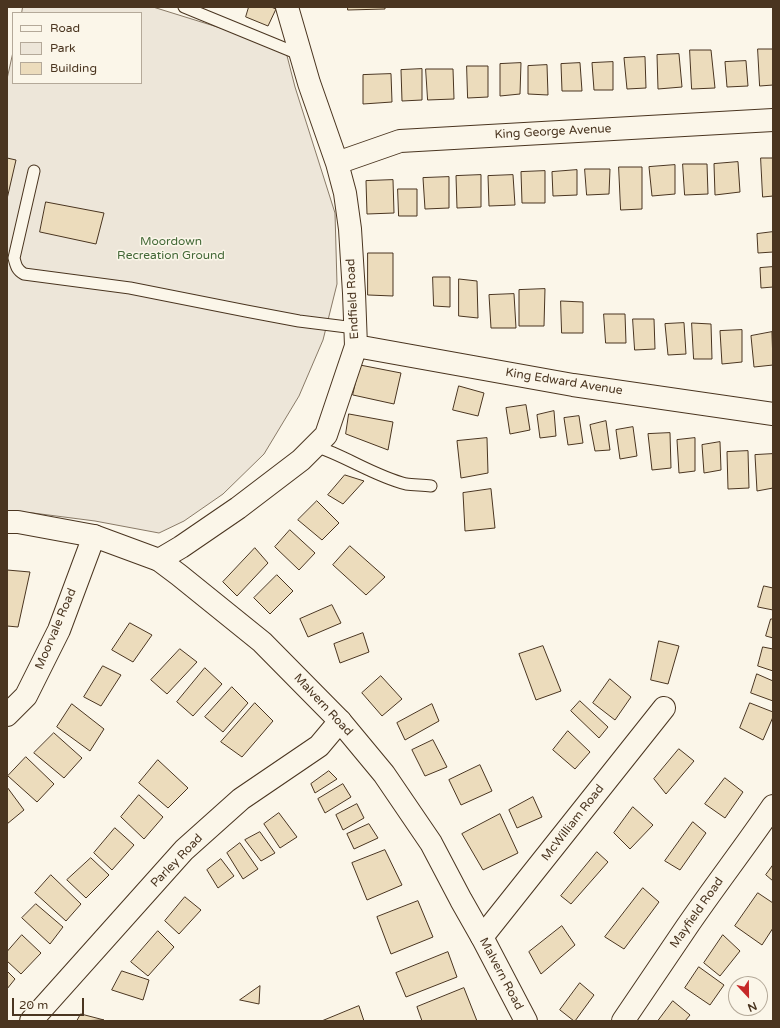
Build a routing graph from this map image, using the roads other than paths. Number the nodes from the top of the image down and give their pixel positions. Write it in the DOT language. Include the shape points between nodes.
graph roads {
  1 [pos="184,7"];
  2 [pos="287,7"];
  3 [pos="301,55"];
  4 [pos="773,120"];
  5 [pos="337,163"];
  6 [pos="34,171"];
  7 [pos="355,337"];
  8 [pos="773,414"];
  9 [pos="315,446"];
  10 [pos="431,486"];
  11 [pos="7,522"];
  12 [pos="94,536"];
  13 [pos="159,560"];
  14 [pos="664,708"];
  15 [pos="7,715"];
  16 [pos="340,721"];
  17 [pos="773,806"];
  18 [pos="482,937"];
  19 [pos="31,1021"];
  20 [pos="526,1021"];
  21 [pos="623,1021"];
  1 -- 3 [label="lane"];
  2 -- 3 [label="street, Endfield Road"];
  3 -- 5 [label="street, Endfield Road"];
  4 -- 5 [label="street, King George Avenue" via="400,140"];
  5 -- 7 [label="street, Endfield Road" via="350,229"];
  6 -- 7 [label="lane" via="14,258 18,271 24,274 130,288 299,321"];
  7 -- 8 [label="street, King Edward Avenue" via="572,385"];
  7 -- 9 [label="street, Endfield Road" via="326,435"];
  9 -- 10 [label="lane" via="392,479 408,484"];
  9 -- 13 [label="street, Endfield Road" via="301,460 238,508"];
  11 -- 12 [label="street, Malvern Road"];
  12 -- 13 [label="street, Malvern Road"];
  12 -- 15 [label="street, Moorvale Road" via="59,630 26,696"];
  13 -- 16 [label="street, Malvern Road" via="262,642"];
  14 -- 18 [label="street, McWilliam Road"];
  16 -- 18 [label="street, Malvern Road" via="384,774 426,837"];
  16 -- 19 [label="street, Parley Road" via="319,746 242,799 184,850"];
  17 -- 21 [label="street, Mayfield Road"];
  18 -- 20 [label="street, Malvern Road"];
}
